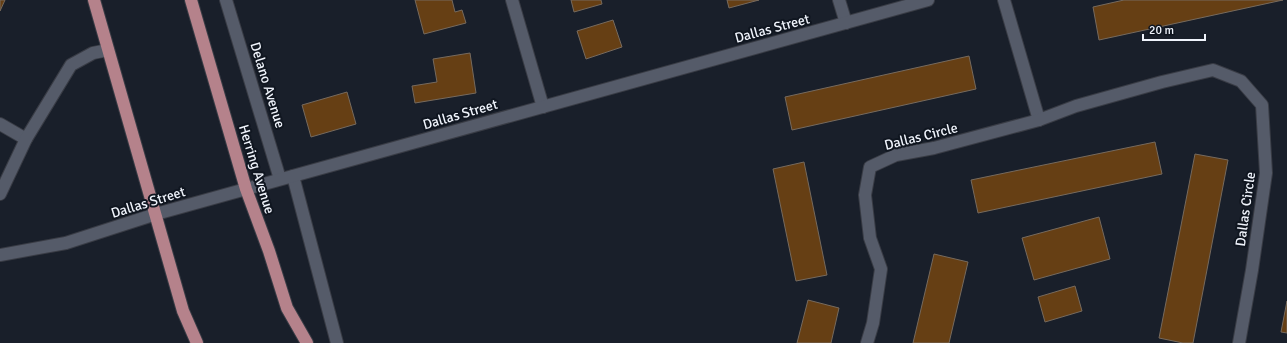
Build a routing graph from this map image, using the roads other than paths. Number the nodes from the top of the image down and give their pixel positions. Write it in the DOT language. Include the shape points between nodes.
graph roads {
  1 [pos="94,0"];
  2 [pos="191,0"];
  3 [pos="226,0"];
  4 [pos="512,0"];
  5 [pos="839,0"];
  6 [pos="928,0"];
  7 [pos="1004,0"];
  8 [pos="846,22"];
  9 [pos="108,50"];
  10 [pos="543,107"];
  11 [pos="1039,120"];
  12 [pos="0,124"];
  13 [pos="26,139"];
  14 [pos="293,176"];
  15 [pos="280,180"];
  16 [pos="3,181"];
  17 [pos="246,189"];
  18 [pos="0,194"];
  19 [pos="156,214"];
  20 [pos="0,255"];
  21 [pos="196,343"];
  22 [pos="307,343"];
  23 [pos="337,343"];
  24 [pos="868,343"];
  25 [pos="1239,343"];
  1 -- 9 [label="main road"];
  2 -- 17 [label="main road, Herring Avenue"];
  3 -- 15 [label="street, Delano Avenue"];
  4 -- 10 [label="street"];
  5 -- 8 [label="street"];
  6 -- 8 [label="street, Dallas Street"];
  7 -- 11 [label="street"];
  8 -- 10 [label="street, Dallas Street"];
  9 -- 13 [label="street" via="93,53 71,65"];
  9 -- 19 [label="main road"];
  10 -- 14 [label="street, Dallas Street"];
  11 -- 24 [label="street, Dallas Circle" via="934,148 896,155 870,167 865,195 870,238 881,269"];
  11 -- 25 [label="street, Dallas Circle" via="1076,106 1213,70 1242,81 1262,106 1266,173"];
  12 -- 13 [label="street"];
  13 -- 16 [label="street"];
  14 -- 15 [label="street, Dallas Street"];
  14 -- 23 [label="street"];
  15 -- 17 [label="street, Dallas Street"];
  16 -- 18 [label="street"];
  17 -- 19 [label="street, Dallas Street"];
  17 -- 22 [label="main road, Herring Avenue" via="287,308"];
  19 -- 20 [label="street, Dallas Street" via="66,243"];
  19 -- 21 [label="main road" via="183,311"];
}
